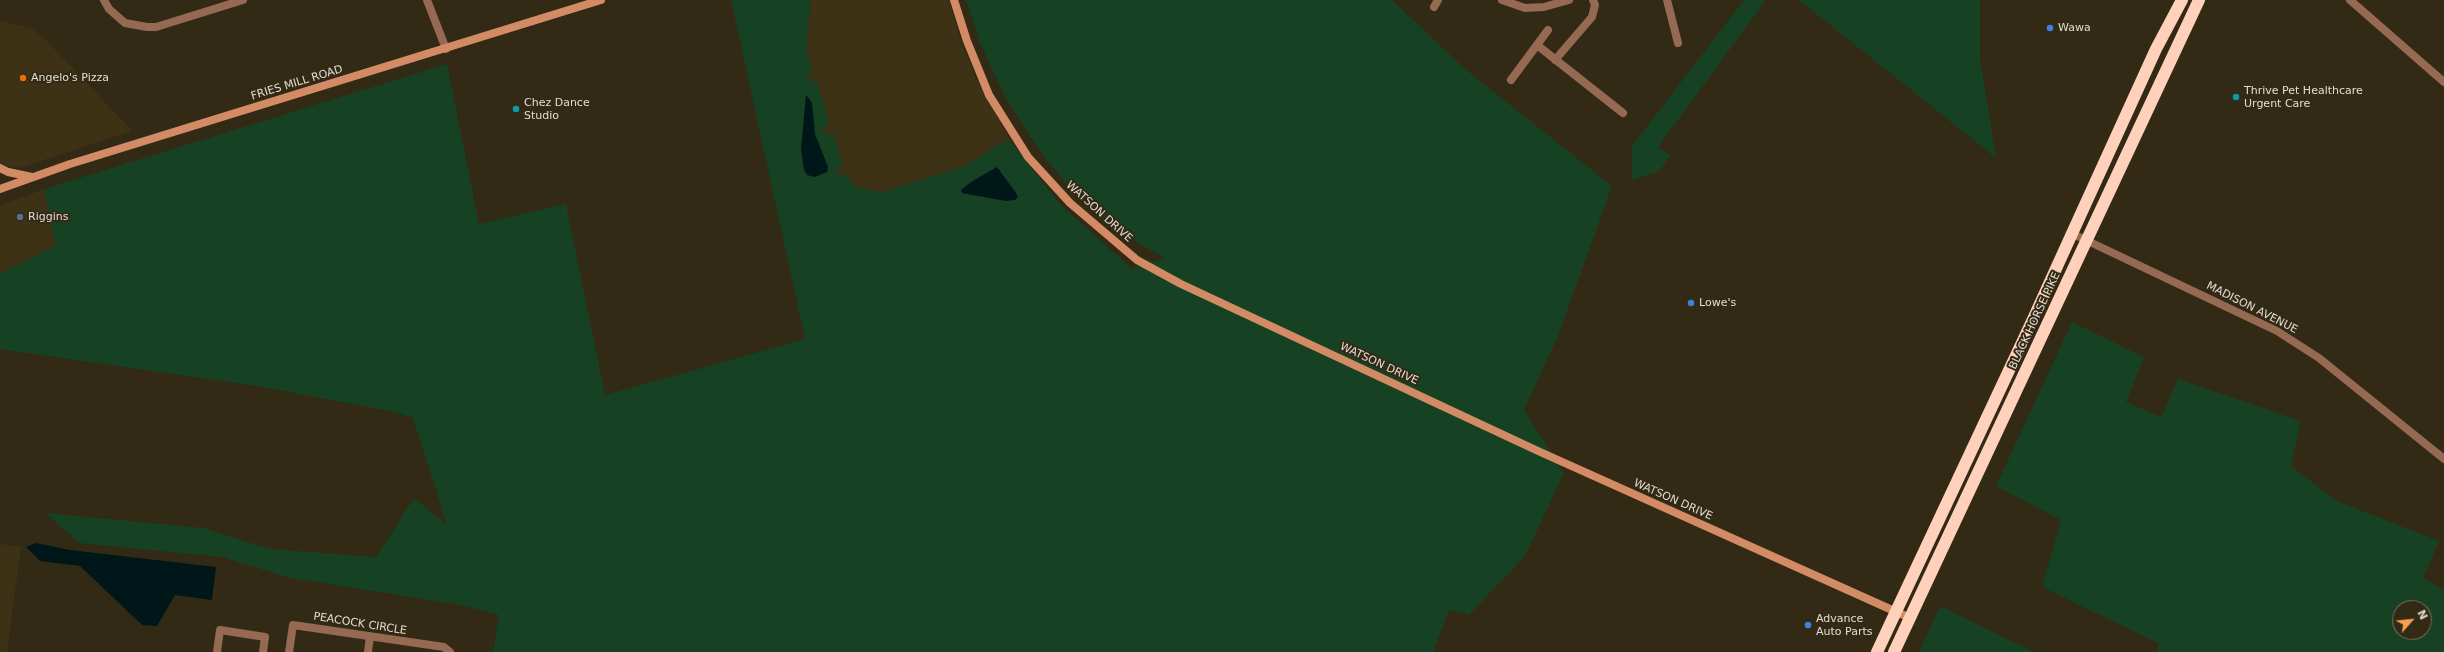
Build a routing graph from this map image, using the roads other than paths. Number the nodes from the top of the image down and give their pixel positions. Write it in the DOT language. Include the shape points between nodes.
graph roads {
  1 [pos="104,0"];
  2 [pos="243,0"];
  3 [pos="427,0"];
  4 [pos="601,0"];
  5 [pos="954,0"];
  6 [pos="1502,0"];
  7 [pos="1569,0"];
  8 [pos="1593,0"];
  9 [pos="1667,0"];
  10 [pos="2182,0"];
  11 [pos="2199,0"];
  12 [pos="2350,0"];
  13 [pos="1556,1"];
  14 [pos="1548,30"];
  15 [pos="1678,43"];
  16 [pos="1537,45"];
  17 [pos="446,49"];
  18 [pos="1556,60"];
  19 [pos="1511,80"];
  20 [pos="2444,82"];
  21 [pos="1623,113"];
  22 [pos="0,168"];
  23 [pos="33,177"];
  24 [pos="0,189"];
  25 [pos="2071,233"];
  26 [pos="2088,240"];
  27 [pos="2035,316"];
  28 [pos="2048,324"];
  29 [pos="2444,459"];
  30 [pos="1896,611"];
  31 [pos="1910,618"];
  32 [pos="370,636"];
  33 [pos="217,652"];
  34 [pos="263,652"];
  35 [pos="289,652"];
  36 [pos="368,652"];
  37 [pos="450,652"];
  38 [pos="1877,652"];
  39 [pos="1894,652"];
  1 -- 2 [label="street" via="109,9 125,23 147,28"];
  3 -- 17 [label="street"];
  4 -- 17 [label="street, FRIES MILL ROAD"];
  5 -- 30 [label="street, WATSON DRIVE" via="989,95 1028,157 1070,203 1137,260 1181,284 1538,451"];
  6 -- 13 [label="street" via="1524,8 1544,7"];
  7 -- 13 [label="street"];
  8 -- 18 [label="street" via="1595,5 1592,17"];
  9 -- 15 [label="street"];
  10 -- 25 [label="highway, BLACK HORSE PIKE" via="2156,49"];
  11 -- 26 [label="highway, BLACK HORSE PIKE"];
  12 -- 20 [label="street"];
  14 -- 16 [label="street"];
  16 -- 18 [label="street"];
  16 -- 19 [label="street"];
  17 -- 23 [label="street, FRIES MILL ROAD"];
  18 -- 21 [label="street"];
  22 -- 23 [label="street"];
  23 -- 24 [label="street, FRIES MILL ROAD"];
  25 -- 26 [label="street, MADISON AVENUE"];
  25 -- 27 [label="highway, BLACK HORSE PIKE"];
  26 -- 28 [label="highway, BLACK HORSE PIKE"];
  26 -- 29 [label="street, MADISON AVENUE" via="2284,335 2319,358"];
  27 -- 28 [label="street"];
  27 -- 30 [label="highway, BLACK HORSE PIKE"];
  28 -- 31 [label="highway, BLACK HORSE PIKE"];
  30 -- 31 [label="street, WATSON DRIVE"];
  30 -- 38 [label="highway, BLACK HORSE PIKE"];
  31 -- 39 [label="highway, BLACK HORSE PIKE"];
  32 -- 35 [label="street, PEACOCK CIRCLE" via="293,625"];
  32 -- 36 [label="street"];
  32 -- 37 [label="street, PEACOCK CIRCLE" via="444,647"];
  33 -- 34 [label="street" via="220,630 265,637"];
}
